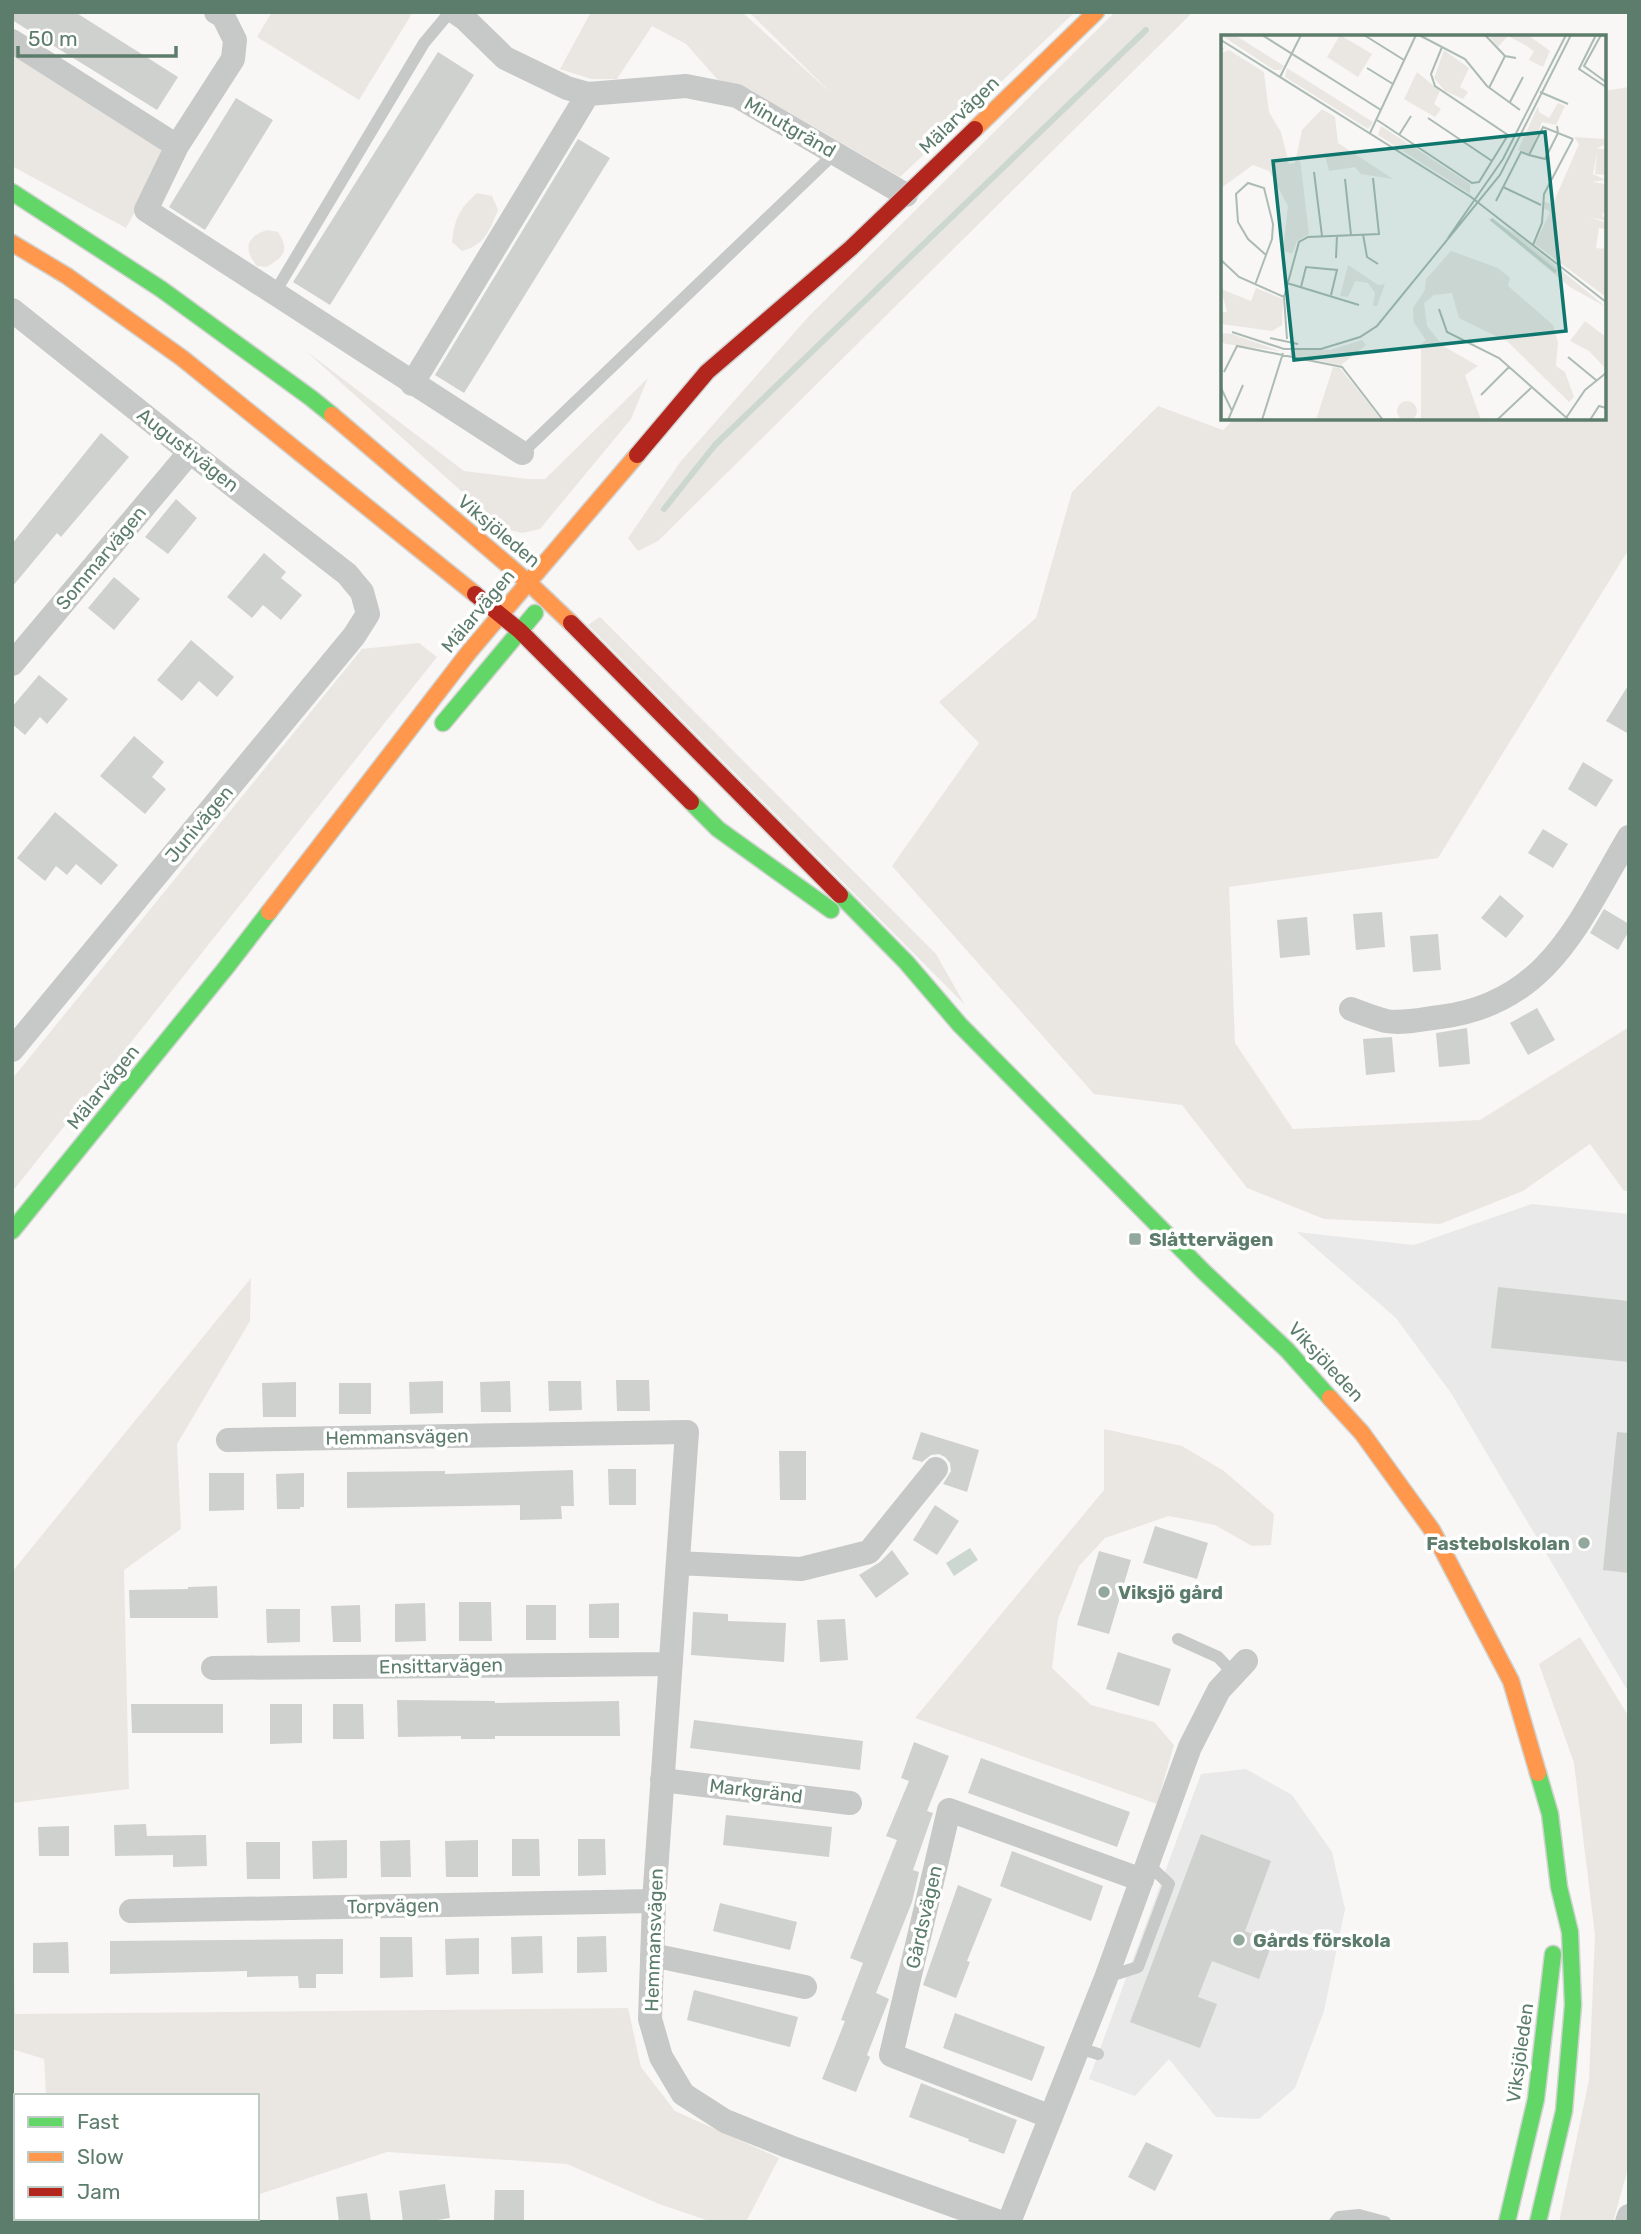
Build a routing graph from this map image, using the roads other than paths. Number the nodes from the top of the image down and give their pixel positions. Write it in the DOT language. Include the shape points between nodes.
graph roads {
  1 [pos="216,12"];
  2 [pos="452,12"];
  3 [pos="1096,12"];
  4 [pos="12,41"];
  5 [pos="588,94"];
  6 [pos="177,146"];
  7 [pos="835,153"];
  8 [pos="12,192"];
  9 [pos="906,195"];
  10 [pos="12,243"];
  11 [pos="851,248"];
  12 [pos="274,294"];
  13 [pos="12,310"];
  14 [pos="761,347"];
  15 [pos="412,384"];
  16 [pos="190,453"];
  17 [pos="522,453"];
  18 [pos="528,583"];
  19 [pos="362,592"];
  20 [pos="551,595"];
  21 [pos="501,615"];
  22 [pos="520,631"];
  23 [pos="12,664"];
  24 [pos="430,739"];
  25 [pos="352,830"];
  26 [pos="1629,837"];
  27 [pos="906,962"];
  28 [pos="225,969"];
  29 [pos="1351,1009"];
  30 [pos="12,1050"];
  31 [pos="12,1231"];
  32 [pos="229,1440"];
  33 [pos="936,1469"];
  34 [pos="678,1563"];
  35 [pos="1178,1639"];
  36 [pos="670,1664"];
  37 [pos="1240,1667"];
  38 [pos="213,1668"];
  39 [pos="662,1780"];
  40 [pos="850,1803"];
  41 [pos="1145,1872"];
  42 [pos="1559,1887"];
  43 [pos="654,1901"];
  44 [pos="131,1911"];
  45 [pos="652,1955"];
  46 [pos="805,1987"];
  47 [pos="1051,2117"];
  48 [pos="1629,2216"];
  49 [pos="1000,2222"];
  50 [pos="1009,2222"];
  51 [pos="1335,2222"];
  52 [pos="1385,2222"];
  53 [pos="1507,2222"];
  54 [pos="1538,2222"];
  55 [pos="1627,2222"];
  1 -- 6 [label="street" via="236,40 233,59"];
  2 -- 5 [label="street, Minutgränd" via="505,58"];
  2 -- 12 [label="lane" via="424,43"];
  3 -- 9 [label="main road, Mälarvägen"];
  4 -- 6 [label="street"];
  5 -- 7 [label="street, Minutgränd" via="686,86 737,96"];
  5 -- 15 [label="street"];
  6 -- 12 [label="street" via="146,210"];
  7 -- 9 [label="street, Minutgränd"];
  7 -- 17 [label="lane"];
  8 -- 18 [label="main road, Viksjöleden" via="161,289 311,398"];
  9 -- 11 [label="main road, Mälarvägen"];
  10 -- 21 [label="main road, Viksjöleden" via="181,358"];
  11 -- 14 [label="main road, Mälarvägen"];
  11 -- 18 [label="main road, Mälarvägen" via="707,372"];
  12 -- 15 [label="street"];
  13 -- 16 [label="street, Augustivägen"];
  15 -- 17 [label="street"];
  16 -- 19 [label="street, Augustivägen" via="347,574"];
  16 -- 23 [label="street, Sommarvägen"];
  18 -- 20 [label="main road, Viksjöleden"];
  18 -- 21 [label="main road, Mälarvägen"];
  19 -- 30 [label="street, Junivägen" via="368,614 354,636"];
  20 -- 22 [label="main road"];
  20 -- 27 [label="main road, Viksjöleden" via="592,643"];
  21 -- 22 [label="main road, Viksjöleden"];
  21 -- 28 [label="main road, Mälarvägen"];
  22 -- 24 [label="main road"];
  22 -- 27 [label="main road, Viksjöleden" via="718,829"];
  25 -- 28 [label="main road, Mälarvägen"];
  26 -- 29 [label="street" via="1569,938 1545,968 1521,987 1484,1008 1439,1017 1388,1021"];
  27 -- 42 [label="main road, Viksjöleden" via="969,1035 1204,1272 1287,1349 1362,1433 1432,1530 1511,1681 1550,1814"];
  28 -- 31 [label="main road, Mälarvägen"];
  32 -- 34 [label="street, Hemmansvägen" via="687,1432"];
  33 -- 34 [label="street" via="869,1552 801,1569"];
  34 -- 36 [label="street, Hemmansvägen"];
  35 -- 37 [label="lane"];
  36 -- 38 [label="street, Ensittarvägen"];
  36 -- 39 [label="street, Hemmansvägen"];
  37 -- 41 [label="street" via="1219,1690 1190,1747"];
  39 -- 40 [label="street, Markgränd"];
  39 -- 43 [label="street, Hemmansvägen"];
  41 -- 47 [label="street" via="1106,1978 1088,2051"];
  41 -- 47 [label="street, Gårdsvägen" via="949,1810 891,2055"];
  42 -- 53 [label="main road, Viksjöleden" via="1536,2099"];
  42 -- 54 [label="main road, Viksjöleden" via="1570,1932 1573,2005 1564,2110"];
  43 -- 44 [label="street, Torpvägen"];
  43 -- 45 [label="street, Hemmansvägen"];
  45 -- 46 [label="street"];
  45 -- 49 [label="street, Hemmansvägen" via="650,2018 661,2057 683,2094 725,2121"];
  47 -- 50 [label="street"];
  48 -- 55 [label="street"];
  51 -- 52 [label="lane" via="1339,2217 1359,2215"];
}
